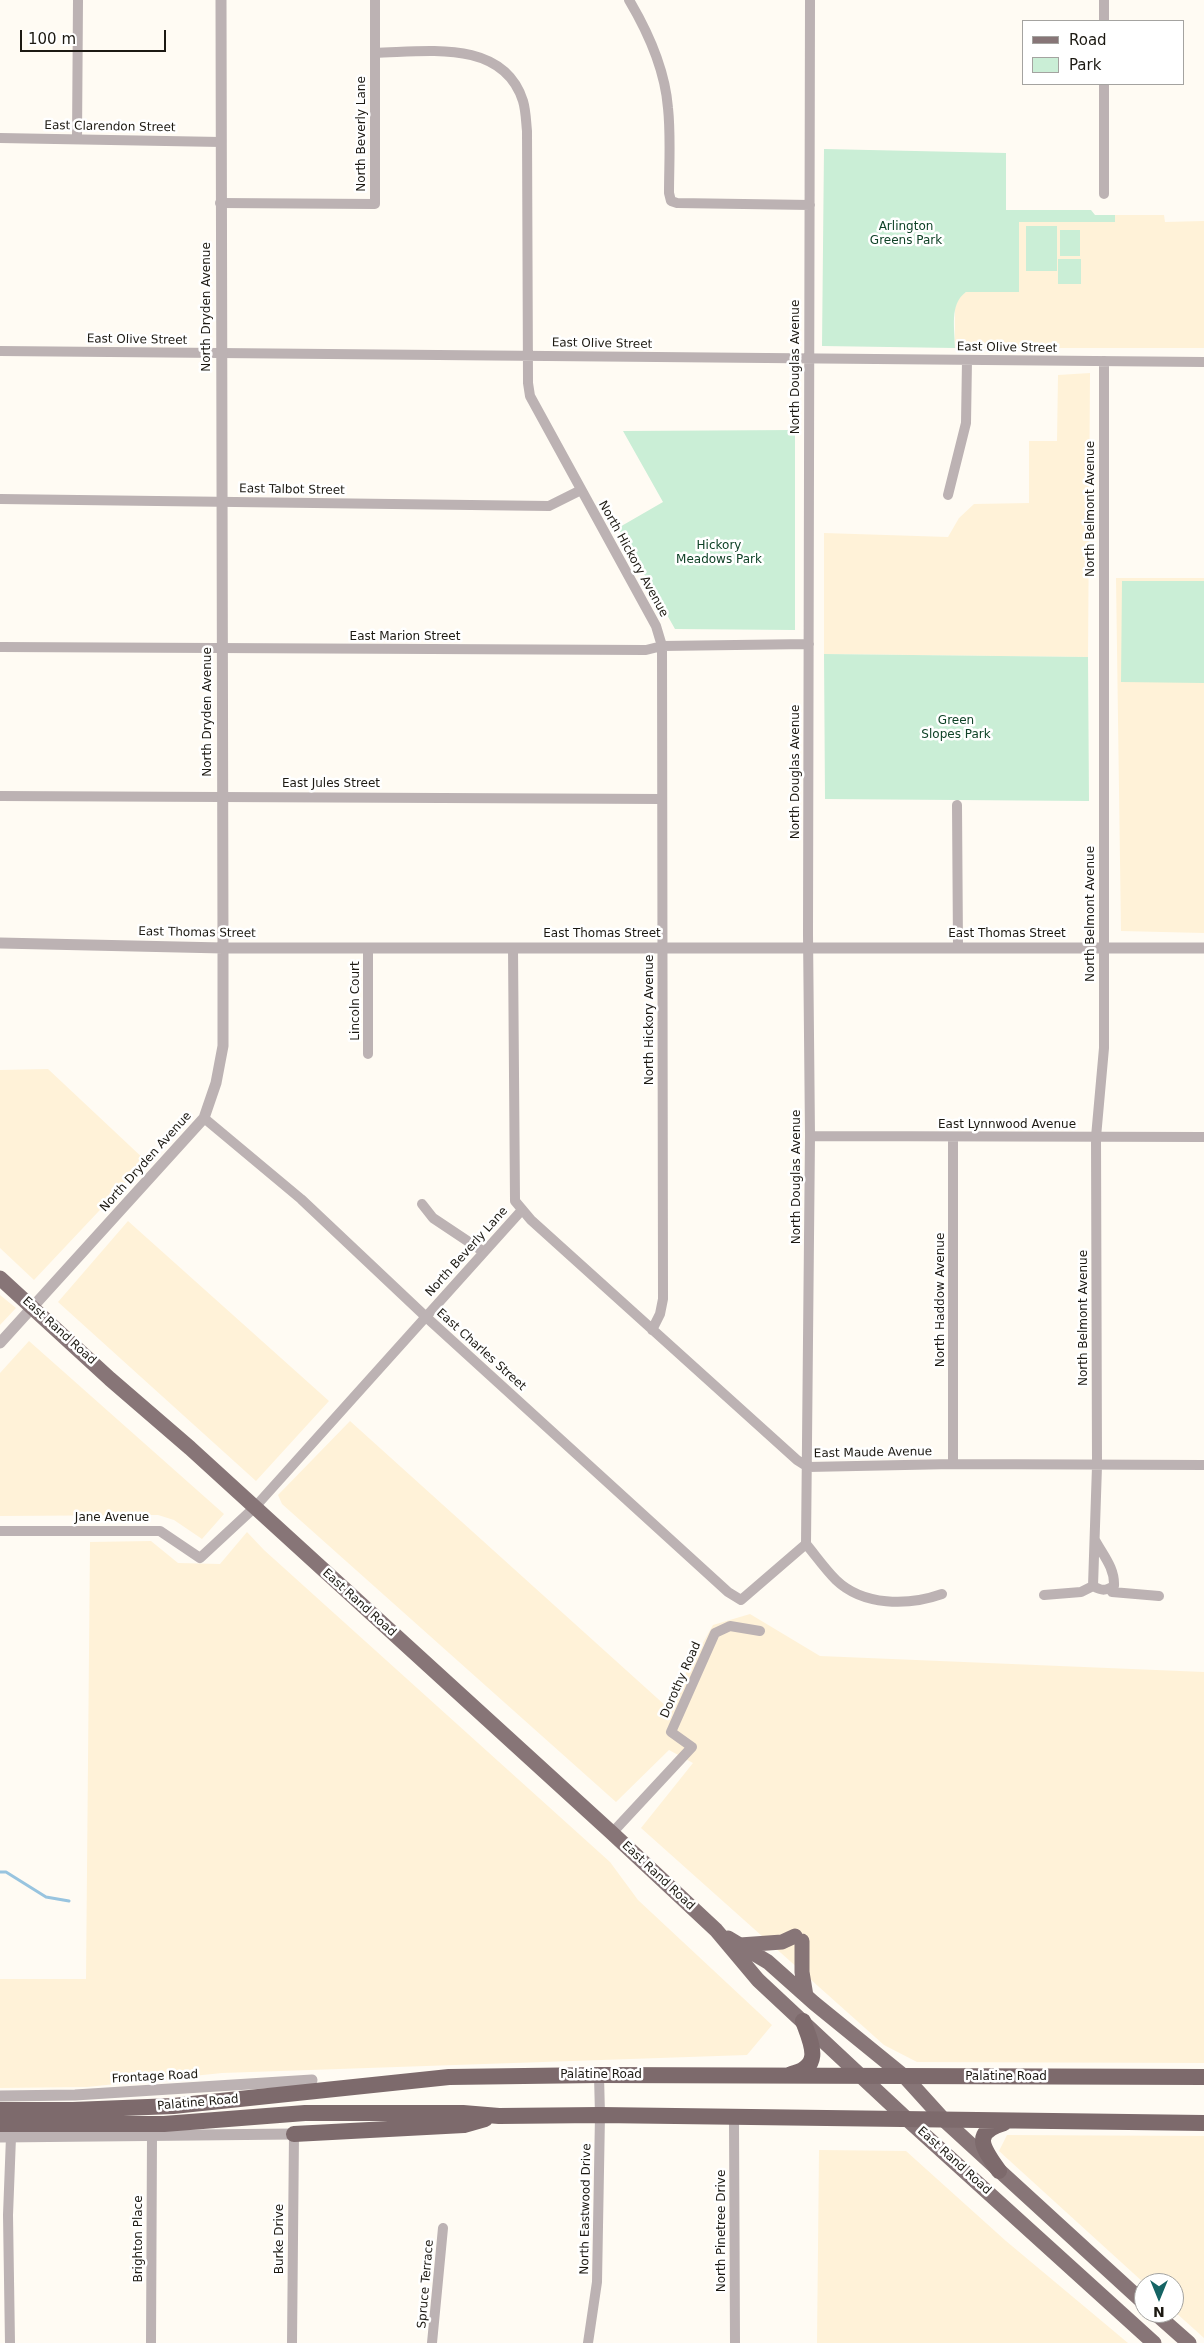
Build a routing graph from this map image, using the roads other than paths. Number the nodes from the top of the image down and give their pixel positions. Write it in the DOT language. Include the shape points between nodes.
graph roads {
  1 [pos="78,0"];
  2 [pos="221,0"];
  3 [pos="375,0"];
  4 [pos="629,0"];
  5 [pos="810,0"];
  6 [pos="1104,0"];
  7 [pos="1104,20"];
  8 [pos="374,53"];
  9 [pos="1104,85"];
  10 [pos="0,138"];
  11 [pos="77,139"];
  12 [pos="221,142"];
  13 [pos="1104,194"];
  14 [pos="220,203"];
  15 [pos="810,205"];
  16 [pos="0,351"];
  17 [pos="221,353"];
  18 [pos="528,356"];
  19 [pos="808,358"];
  20 [pos="967,360"];
  21 [pos="1104,361"];
  22 [pos="1204,362"];
  23 [pos="581,490"];
  24 [pos="948,495"];
  25 [pos="0,499"];
  26 [pos="222,502"];
  27 [pos="808,644"];
  28 [pos="662,646"];
  29 [pos="0,647"];
  30 [pos="222,649"];
  31 [pos="0,796"];
  32 [pos="221,796"];
  33 [pos="662,799"];
  34 [pos="957,804"];
  35 [pos="0,943"];
  36 [pos="223,948"];
  37 [pos="368,948"];
  38 [pos="513,948"];
  39 [pos="662,948"];
  40 [pos="808,948"];
  41 [pos="958,948"];
  42 [pos="1104,948"];
  43 [pos="1204,948"];
  44 [pos="368,1054"];
  45 [pos="204,1118"];
  46 [pos="810,1136"];
  47 [pos="953,1137"];
  48 [pos="1096,1137"];
  49 [pos="1204,1138"];
  50 [pos="422,1204"];
  51 [pos="521,1210"];
  52 [pos="484,1252"];
  53 [pos="0,1278"];
  54 [pos="32,1307"];
  55 [pos="425,1316"];
  56 [pos="652,1330"];
  57 [pos="0,1343"];
  58 [pos="953,1464"];
  59 [pos="1204,1465"];
  60 [pos="1096,1466"];
  61 [pos="808,1467"];
  62 [pos="255,1507"];
  63 [pos="0,1531"];
  64 [pos="1095,1540"];
  65 [pos="806,1544"];
  66 [pos="1093,1586"];
  67 [pos="1110,1588"];
  68 [pos="942,1594"];
  69 [pos="1044,1595"];
  70 [pos="1159,1596"];
  71 [pos="760,1631"];
  72 [pos="612,1833"];
  73 [pos="716,1930"];
  74 [pos="740,1945"];
  75 [pos="806,1996"];
  76 [pos="802,2021"];
  77 [pos="599,2075"];
  78 [pos="782,2076"];
  79 [pos="862,2076"];
  80 [pos="449,2077"];
  81 [pos="906,2077"];
  82 [pos="1204,2077"];
  83 [pos="312,2080"];
  84 [pos="0,2096"];
  85 [pos="0,2110"];
  86 [pos="499,2116"];
  87 [pos="600,2116"];
  88 [pos="734,2119"];
  89 [pos="944,2120"];
  90 [pos="909,2121"];
  91 [pos="1010,2121"];
  92 [pos="1204,2123"];
  93 [pos="0,2124"];
  94 [pos="294,2134"];
  95 [pos="152,2136"];
  96 [pos="6,2137"];
  97 [pos="999,2170"];
  98 [pos="4,2215"];
  99 [pos="443,2228"];
  100 [pos="1134,2294"];
  101 [pos="1166,2323"];
  102 [pos="10,2343"];
  103 [pos="151,2343"];
  104 [pos="292,2343"];
  105 [pos="432,2343"];
  106 [pos="588,2343"];
  107 [pos="735,2343"];
  108 [pos="1154,2343"];
  109 [pos="1189,2343"];
  1 -- 11 [label="street"];
  2 -- 12 [label="street, North Dryden Avenue"];
  3 -- 8 [label="street, North Beverly Lane"];
  4 -- 15 [label="street" via="647,34 664,80 671,201"];
  5 -- 15 [label="street, North Douglas Avenue"];
  6 -- 7 [label="street"];
  8 -- 14 [label="street, North Beverly Lane" via="375,204"];
  8 -- 18 [label="street, North Hickory Avenue" via="468,53 497,67 518,90 527,132"];
  9 -- 13 [label="street"];
  10 -- 11 [label="street, East Clarendon Street"];
  11 -- 12 [label="street, East Clarendon Street"];
  12 -- 14 [label="street, North Dryden Avenue"];
  14 -- 17 [label="street, North Dryden Avenue"];
  15 -- 19 [label="street, North Douglas Avenue"];
  16 -- 17 [label="street, East Olive Street"];
  17 -- 18 [label="street, East Olive Street"];
  17 -- 26 [label="street, North Dryden Avenue"];
  18 -- 19 [label="street, East Olive Street"];
  18 -- 23 [label="street, North Hickory Avenue" via="530,396"];
  19 -- 20 [label="street, East Olive Street"];
  19 -- 27 [label="street, North Douglas Avenue"];
  20 -- 21 [label="street, East Olive Street"];
  20 -- 24 [label="street" via="966,423"];
  21 -- 22 [label="street, East Olive Street"];
  21 -- 42 [label="street, North Belmont Avenue"];
  23 -- 26 [label="street, East Talbot Street" via="549,506"];
  23 -- 28 [label="street, North Hickory Avenue" via="656,626"];
  25 -- 26 [label="street, East Talbot Street"];
  26 -- 30 [label="street, North Dryden Avenue"];
  27 -- 28 [label="street, East Marion Street"];
  27 -- 40 [label="street, North Douglas Avenue"];
  28 -- 30 [label="street, East Marion Street" via="646,650"];
  28 -- 33 [label="street, North Hickory Avenue"];
  29 -- 30 [label="street, East Marion Street"];
  30 -- 32 [label="street, North Dryden Avenue"];
  31 -- 32 [label="street, East Jules Street"];
  32 -- 33 [label="street, East Jules Street"];
  32 -- 36 [label="street, North Dryden Avenue"];
  33 -- 39 [label="street, North Hickory Avenue"];
  34 -- 41 [label="street"];
  35 -- 36 [label="street, East Thomas Street"];
  36 -- 37 [label="street, East Thomas Street"];
  36 -- 45 [label="street, North Dryden Avenue" via="222,1046 216,1083"];
  37 -- 38 [label="street, East Thomas Street"];
  37 -- 44 [label="street, Lincoln Court"];
  38 -- 39 [label="street, East Thomas Street"];
  38 -- 51 [label="street, North Beverly Lane" via="515,1201"];
  39 -- 40 [label="street, East Thomas Street"];
  39 -- 56 [label="street, North Hickory Avenue" via="663,1299"];
  40 -- 41 [label="street, East Thomas Street"];
  40 -- 46 [label="street, North Douglas Avenue"];
  41 -- 42 [label="street, East Thomas Street"];
  42 -- 43 [label="street, East Thomas Street"];
  42 -- 48 [label="street, North Belmont Avenue" via="1103,1067"];
  45 -- 54 [label="street, North Dryden Avenue"];
  45 -- 55 [label="street, East Charles Street" via="301,1199"];
  46 -- 47 [label="street, East Lynnwood Avenue"];
  46 -- 61 [label="street, North Douglas Avenue"];
  47 -- 48 [label="street, East Lynnwood Avenue"];
  47 -- 58 [label="street, North Haddow Avenue"];
  48 -- 49 [label="street, East Lynnwood Avenue"];
  48 -- 60 [label="street, North Belmont Avenue"];
  50 -- 52 [label="street" via="433,1218"];
  51 -- 52 [label="street, North Beverly Lane"];
  51 -- 56 [label="street, East Maude Avenue"];
  52 -- 55 [label="street, North Beverly Lane"];
  53 -- 54 [label="main road, East Rand Road"];
  54 -- 57 [label="street, North Dryden Avenue"];
  54 -- 62 [label="main road, East Rand Road"];
  55 -- 62 [label="street, North Beverly Lane"];
  55 -- 65 [label="street, East Charles Street" via="720,1585 741,1600"];
  56 -- 61 [label="street, East Maude Avenue"];
  58 -- 60 [label="street, East Maude Avenue"];
  58 -- 61 [label="street, East Maude Avenue"];
  59 -- 60 [label="street, East Maude Avenue"];
  60 -- 64 [label="street, North Belmont Avenue"];
  61 -- 65 [label="street, North Douglas Avenue"];
  62 -- 63 [label="street, Jane Avenue" via="200,1558 160,1531"];
  62 -- 72 [label="main road, East Rand Road"];
  64 -- 66 [label="street, North Belmont Avenue"];
  64 -- 67 [label="street" via="1111,1566 1114,1586"];
  65 -- 68 [label="street" via="836,1580 853,1593 896,1602"];
  66 -- 67 [label="street" via="1102,1590"];
  66 -- 69 [label="street" via="1081,1592"];
  67 -- 70 [label="street" via="1112,1592"];
  71 -- 72 [label="street, Dorothy Road" via="730,1626 715,1633 672,1732 692,1747"];
  72 -- 73 [label="main road, East Rand Road"];
  73 -- 74 [label="main road, East Rand Road"];
  73 -- 76 [label="main road, East Rand Road" via="758,1980"];
  74 -- 75 [label="main road, East Rand Road" via="768,1962"];
  74 -- 75 [label="main road" via="798,1938"];
  75 -- 81 [label="main road, East Rand Road"];
  76 -- 78 [label="highway" via="813,2055 801,2072"];
  76 -- 79 [label="main road, East Rand Road"];
  77 -- 78 [label="highway, Palatine Road"];
  77 -- 80 [label="highway, Palatine Road"];
  77 -- 87 [label="street, North Eastwood Drive"];
  78 -- 79 [label="highway, Palatine Road"];
  79 -- 81 [label="highway, Palatine Road"];
  79 -- 90 [label="main road, East Rand Road"];
  80 -- 83 [label="highway"];
  80 -- 85 [label="highway, Palatine Road" via="173,2106"];
  81 -- 82 [label="highway, Palatine Road"];
  81 -- 89 [label="main road, East Rand Road"];
  83 -- 84 [label="street, Frontage Road" via="75,2095"];
  86 -- 87 [label="highway, Palatine Road"];
  86 -- 93 [label="highway, Palatine Road" via="305,2113 164,2124"];
  86 -- 94 [label="highway" via="464,2125"];
  87 -- 88 [label="highway, Palatine Road"];
  87 -- 106 [label="street, North Eastwood Drive" via="597,2282"];
  88 -- 90 [label="highway, Palatine Road"];
  88 -- 107 [label="street, North Pinetree Drive"];
  89 -- 90 [label="highway, Palatine Road"];
  89 -- 91 [label="highway, Palatine Road"];
  89 -- 97 [label="main road, East Rand Road"];
  90 -- 108 [label="main road, East Rand Road"];
  91 -- 92 [label="highway, Palatine Road"];
  91 -- 97 [label="highway" via="991,2127 984,2134 984,2148"];
  94 -- 95 [label="street"];
  94 -- 104 [label="street, Burke Drive"];
  95 -- 96 [label="street"];
  95 -- 103 [label="street, Brighton Place"];
  96 -- 98 [label="street"];
  97 -- 100 [label="main road, East Rand Road"];
  98 -- 102 [label="street"];
  99 -- 105 [label="street, Spruce Terrace"];
  101 -- 109 [label="main road"];
}
